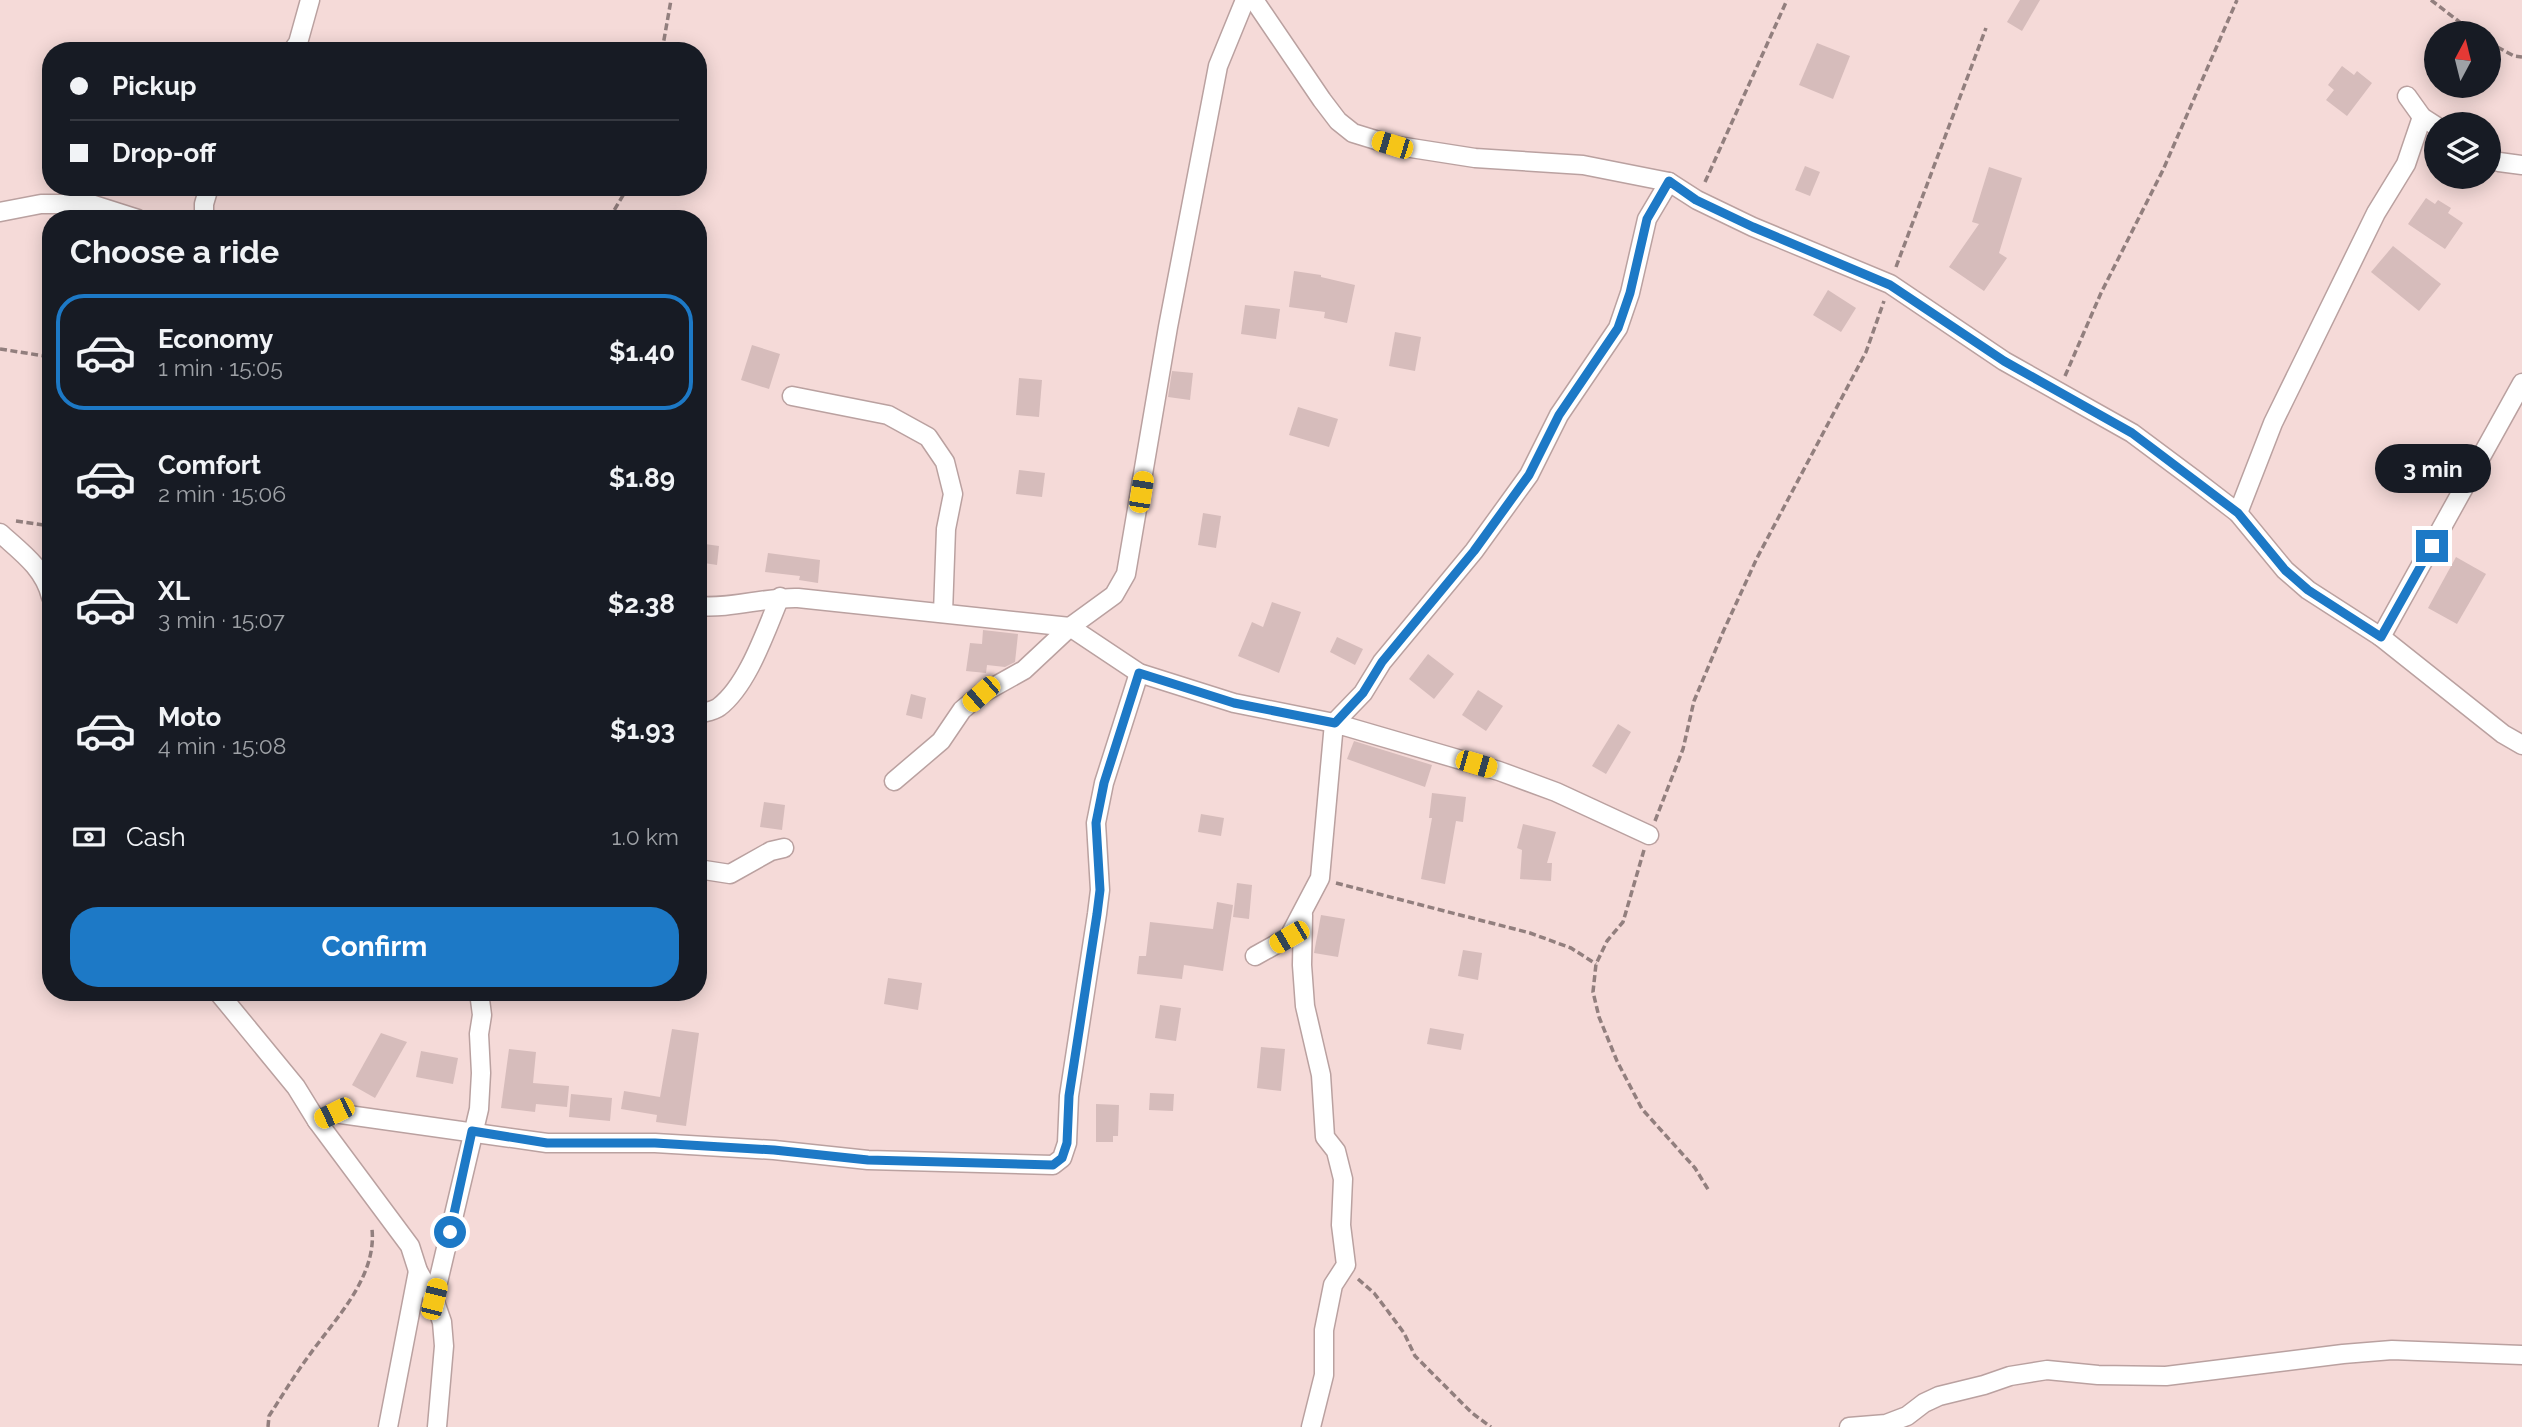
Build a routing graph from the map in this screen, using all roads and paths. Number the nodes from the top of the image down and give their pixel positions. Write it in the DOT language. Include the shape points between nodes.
graph roads {
  1 [pos="310,0"];
  2 [pos="671,0"];
  3 [pos="1245,0"];
  4 [pos="1254,0"];
  5 [pos="1787,0"];
  6 [pos="2237,0"];
  7 [pos="2431,0"];
  8 [pos="2458,21"];
  9 [pos="1986,28"];
  10 [pos="298,42"];
  11 [pos="664,42"];
  12 [pos="2501,48"];
  13 [pos="2522,57"];
  14 [pos="2407,96"];
  15 [pos="2424,116"];
  16 [pos="2424,131"];
  17 [pos="2501,162"];
  18 [pos="2522,165"];
  19 [pos="1669,181"];
  20 [pos="1696,200"];
  21 [pos="110,210"];
  22 [pos="0,212"];
  23 [pos="1890,285"];
  24 [pos="0,349"];
  25 [pos="42,356"];
  26 [pos="2522,383"];
  27 [pos="2057,391"];
  28 [pos="792,396"];
  29 [pos="2238,513"];
  30 [pos="42,526"];
  31 [pos="6,527"];
  32 [pos="42,576"];
  33 [pos="780,597"];
  34 [pos="707,606"];
  35 [pos="943,613"];
  36 [pos="1070,627"];
  37 [pos="2381,637"];
  38 [pos="1139,673"];
  39 [pos="707,712"];
  40 [pos="1335,723"];
  41 [pos="2522,745"];
  42 [pos="894,781"];
  43 [pos="1649,835"];
  44 [pos="784,848"];
  45 [pos="707,870"];
  46 [pos="1321,878"];
  47 [pos="1303,910"];
  48 [pos="1255,956"];
  49 [pos="1596,964"];
  50 [pos="225,1001"];
  51 [pos="481,1001"];
  52 [pos="317,1121"];
  53 [pos="472,1131"];
  54 [pos="1709,1191"];
  55 [pos="372,1223"];
  56 [pos="1346,1265"];
  57 [pos="418,1271"];
  58 [pos="434,1299"];
  59 [pos="2522,1355"];
  60 [pos="268,1427"];
  61 [pos="388,1427"];
  62 [pos="437,1427"];
  63 [pos="1311,1427"];
  64 [pos="1491,1427"];
  65 [pos="1849,1427"];
  1 -- 10 [label="street"];
  2 -- 11 [label="path"];
  3 -- 36 [label="street" via="1218,66 1126,574 1114,595"];
  4 -- 19 [label="street" via="1322,100 1353,133 1392,145 1475,158 1583,165"];
  5 -- 20 [label="path"];
  6 -- 27 [label="path" via="2163,170"];
  7 -- 8 [label="path"];
  9 -- 23 [label="path"];
  12 -- 13 [label="path"];
  14 -- 15 [label="street"];
  16 -- 29 [label="street" via="2376,213 2273,423"];
  17 -- 18 [label="street"];
  19 -- 20 [label="street"];
  19 -- 40 [label="street" via="1647,219 1618,328 1559,415 1529,475 1474,551 1382,662 1363,693"];
  20 -- 23 [label="street"];
  21 -- 22 [label="street" via="91,204 41,204"];
  23 -- 27 [label="street"];
  23 -- 43 [label="path" via="1866,352 1723,632 1694,701 1683,749"];
  24 -- 25 [label="path"];
  26 -- 37 [label="street"];
  27 -- 29 [label="street" via="2132,433"];
  28 -- 35 [label="street" via="888,415 928,437 945,462 953,494 946,528"];
  29 -- 37 [label="street" via="2285,570 2308,590"];
  30 -- 31 [label="path"];
  31 -- 32 [label="street"];
  33 -- 34 [label="street"];
  33 -- 35 [label="street"];
  33 -- 39 [label="street" via="735,690 717,709"];
  35 -- 36 [label="street"];
  36 -- 38 [label="street"];
  36 -- 42 [label="street" via="1024,670 962,710 941,741"];
  37 -- 41 [label="street"];
  38 -- 40 [label="street" via="1234,703"];
  38 -- 53 [label="street" via="1096,823 1100,890 1069,1096 1067,1143 1062,1158 1053,1165 868,1160 655,1143 547,1143"];
  40 -- 43 [label="street" via="1499,771"];
  40 -- 46 [label="street"];
  43 -- 49 [label="path" via="1623,922 1606,941"];
  44 -- 45 [label="street" via="730,873"];
  46 -- 47 [label="street"];
  46 -- 49 [label="path" via="1530,933 1571,948"];
  47 -- 48 [label="street" via="1289,937"];
  47 -- 56 [label="street" via="1305,1006 1321,1075 1325,1137 1336,1151 1343,1179 1341,1225"];
  49 -- 54 [label="path" via="1593,992 1617,1061 1643,1109 1695,1168"];
  50 -- 52 [label="street" via="296,1087"];
  51 -- 53 [label="street" via="480,1109"];
  52 -- 53 [label="street" via="334,1113 350,1114"];
  52 -- 57 [label="street" via="410,1246"];
  53 -- 58 [label="street"];
  55 -- 60 [label="path" via="367,1266 343,1311 269,1416"];
  56 -- 63 [label="street" via="1333,1285 1324,1330 1324,1375"];
  56 -- 64 [label="path" via="1387,1310 1415,1356"];
  57 -- 58 [label="street"];
  57 -- 61 [label="street"];
  58 -- 62 [label="street" via="444,1346"];
  59 -- 65 [label="street" via="2392,1350 2166,1376 2047,1370 1939,1396 1886,1423"];
}
